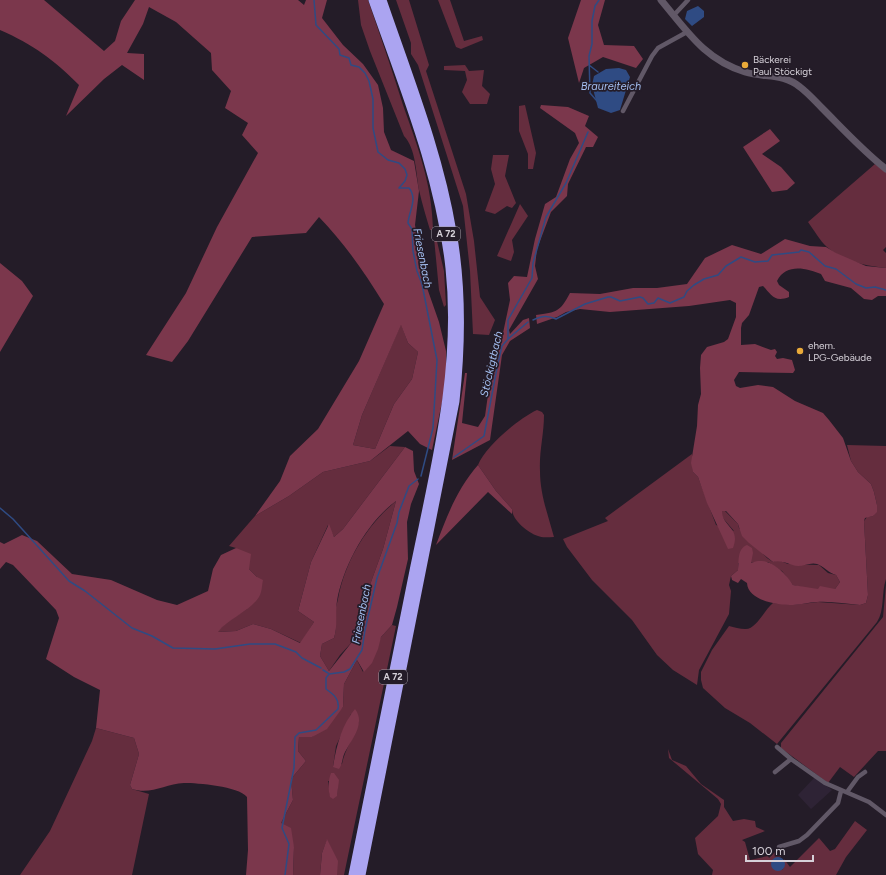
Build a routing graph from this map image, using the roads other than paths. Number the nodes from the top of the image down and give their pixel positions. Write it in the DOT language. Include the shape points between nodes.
graph roads {
  1 [pos="373,0"];
  2 [pos="382,0"];
  3 [pos="661,0"];
  4 [pos="688,0"];
  5 [pos="674,15"];
  6 [pos="687,32"];
  7 [pos="623,111"];
  8 [pos="886,169"];
  9 [pos="437,479"];
  10 [pos="434,494"];
  11 [pos="777,746"];
  12 [pos="791,759"];
  13 [pos="775,772"];
  14 [pos="865,772"];
  15 [pos="841,791"];
  16 [pos="847,792"];
  17 [pos="886,815"];
  18 [pos="779,847"];
  19 [pos="353,875"];
  20 [pos="361,875"];
  1 -- 9 [label="highway, A 72" via="416,122 437,192 449,262 452,306 450,374"];
  2 -- 9 [label="highway, A 72" via="444,189 457,270 460,315 458,370 455,401"];
  3 -- 5 [label="street"];
  4 -- 5 [label="street"];
  5 -- 6 [label="street"];
  6 -- 7 [label="street" via="658,48"];
  6 -- 8 [label="street" via="702,48 743,72 786,78 800,87 861,148"];
  9 -- 10 [label="highway, A 72"];
  10 -- 19 [label="highway, A 72"];
  10 -- 20 [label="highway, A 72"];
  11 -- 12 [label="street"];
  12 -- 13 [label="street"];
  12 -- 15 [label="street"];
  14 -- 16 [label="street" via="858,776"];
  15 -- 16 [label="street"];
  15 -- 18 [label="street" via="838,803 807,835 799,841"];
  16 -- 17 [label="street" via="869,802"];
}
